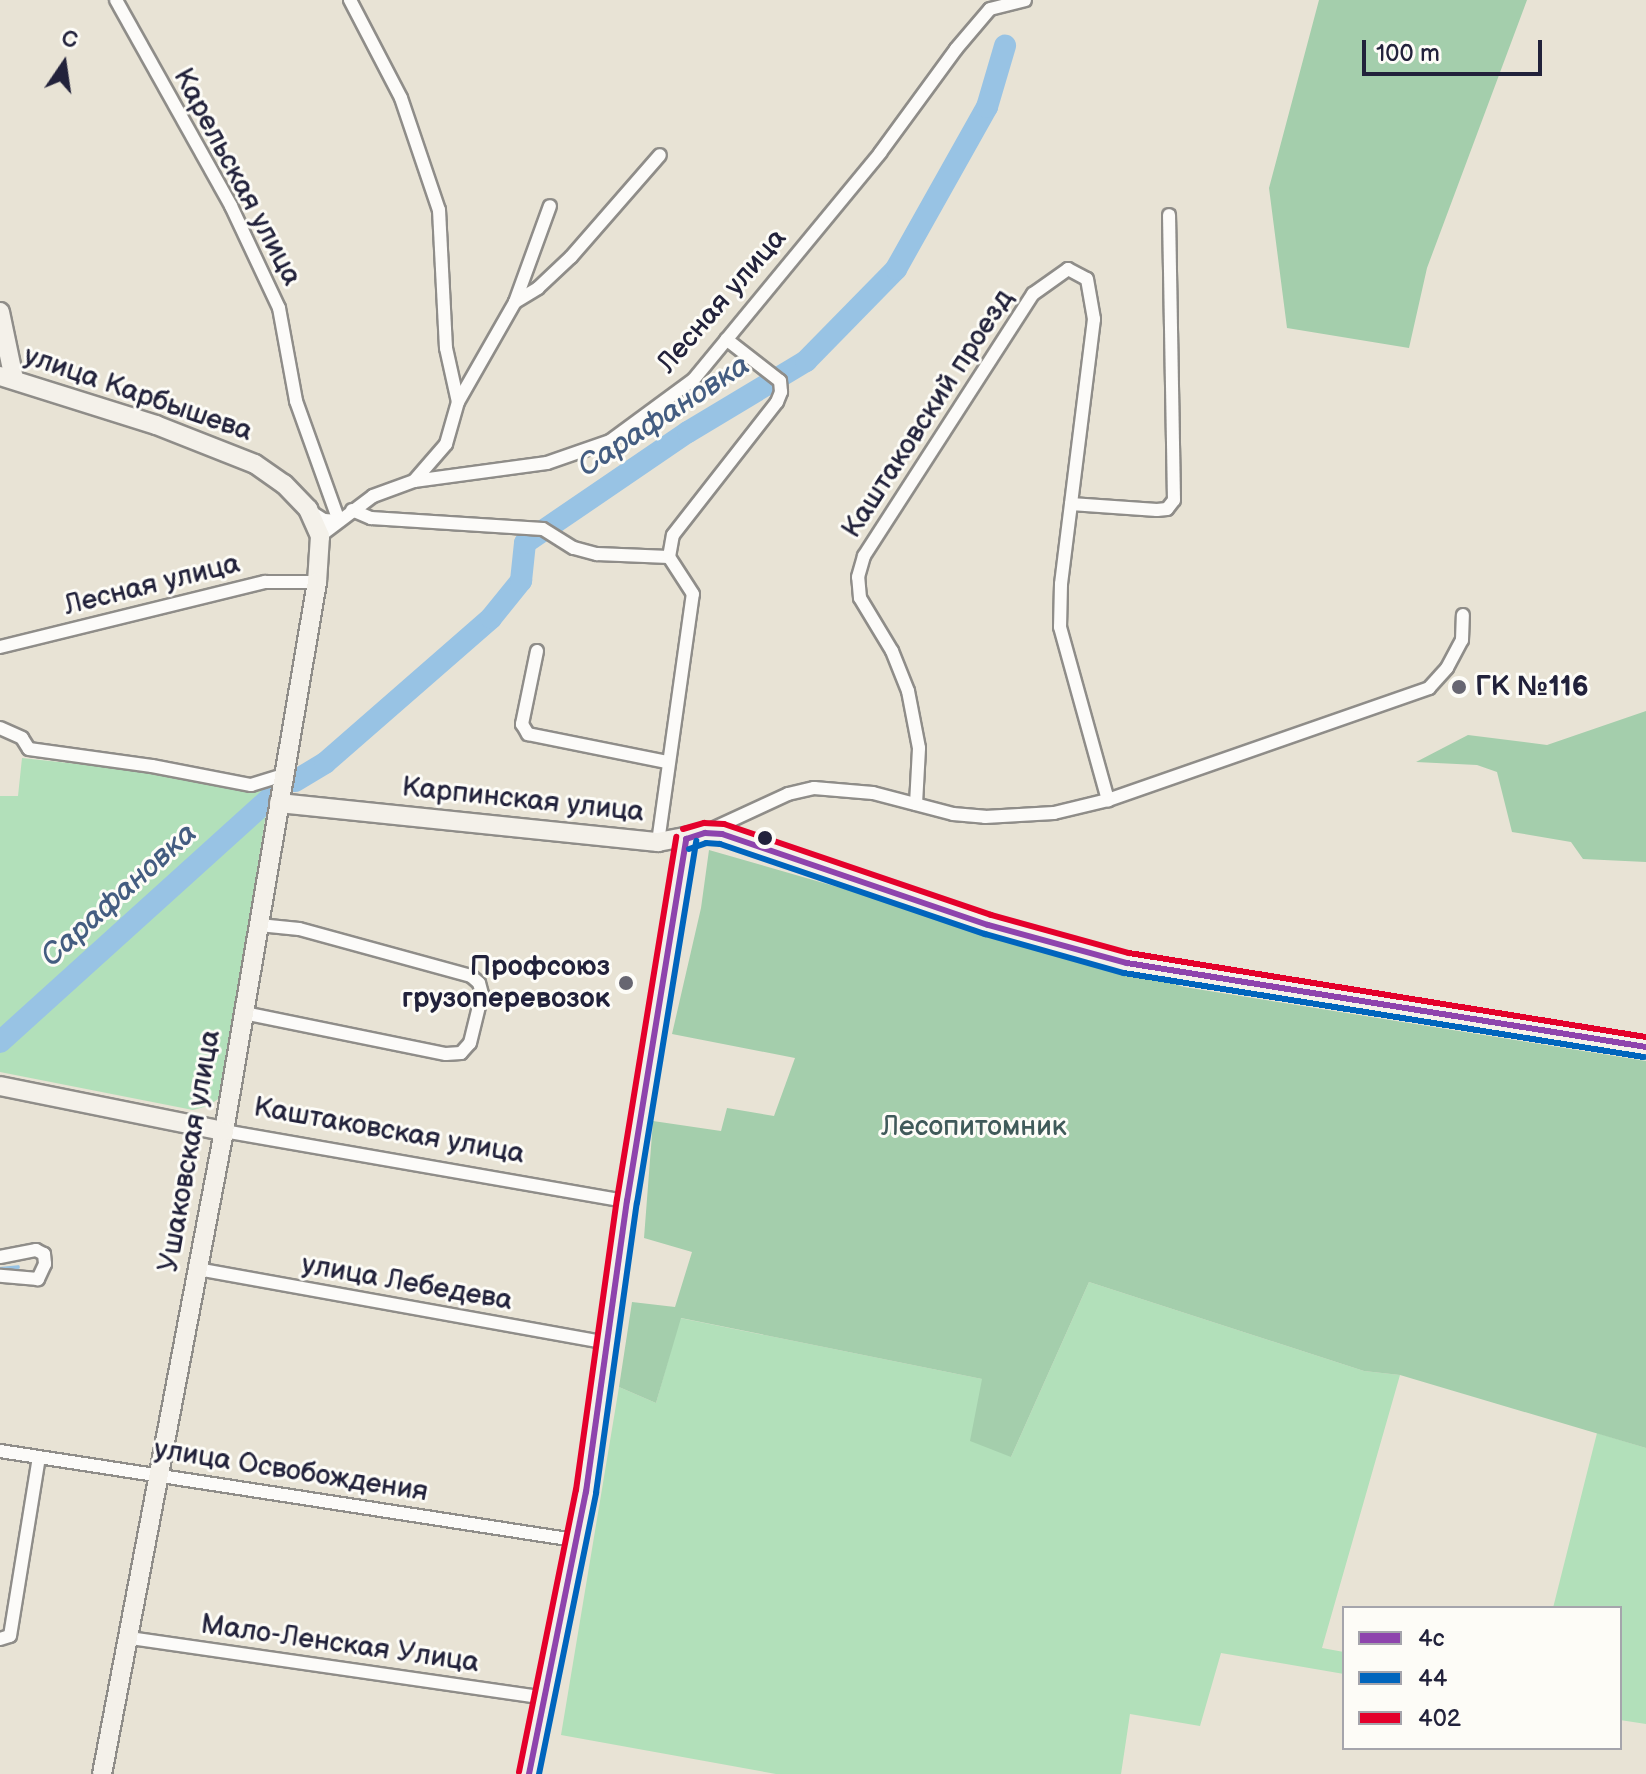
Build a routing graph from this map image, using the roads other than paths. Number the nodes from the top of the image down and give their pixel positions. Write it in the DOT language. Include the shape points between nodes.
graph roads {
  1 [pos="116,0"];
  2 [pos="350,0"];
  3 [pos="1025,0"];
  4 [pos="991,5"];
  5 [pos="660,155"];
  6 [pos="550,206"];
  7 [pos="1169,215"];
  8 [pos="515,302"];
  9 [pos="0,312"];
  10 [pos="726,339"];
  11 [pos="7,377"];
  12 [pos="458,402"];
  13 [pos="414,481"];
  14 [pos="1071,504"];
  15 [pos="308,509"];
  16 [pos="352,510"];
  17 [pos="339,521"];
  18 [pos="320,536"];
  19 [pos="669,557"];
  20 [pos="317,582"];
  21 [pos="1463,615"];
  22 [pos="0,647"];
  23 [pos="537,651"];
  24 [pos="0,728"];
  25 [pos="667,762"];
  26 [pos="284,775"];
  27 [pos="1108,800"];
  28 [pos="279,803"];
  29 [pos="916,804"];
  30 [pos="705,833"];
  31 [pos="686,839"];
  32 [pos="658,842"];
  33 [pos="259,925"];
  34 [pos="244,1013"];
  35 [pos="1646,1047"];
  36 [pos="0,1086"];
  37 [pos="224,1131"];
  38 [pos="627,1201"];
  39 [pos="0,1257"];
  40 [pos="197,1269"];
  41 [pos="0,1276"];
  42 [pos="608,1343"];
  43 [pos="0,1451"];
  44 [pos="39,1457"];
  45 [pos="158,1475"];
  46 [pos="574,1540"];
  47 [pos="130,1638"];
  48 [pos="0,1639"];
  49 [pos="544,1698"];
  50 [pos="102,1774"];
  51 [pos="529,1774"];
  1 -- 17 [label="street, Карельская улица" via="231,206 279,308 296,401"];
  2 -- 12 [label="street" via="401,98 439,210 446,348"];
  3 -- 4 [label="street, Лесная улица"];
  4 -- 10 [label="street, Лесная улица" via="880,153"];
  5 -- 8 [label="street" via="571,257"];
  6 -- 8 [label="street"];
  7 -- 14 [label="street" via="1174,500 1167,509 1157,510"];
  8 -- 12 [label="street"];
  9 -- 11 [label="street"];
  10 -- 13 [label="street, Лесная улица" via="694,379 610,441 547,463"];
  10 -- 19 [label="street" via="778,378 777,402 673,535"];
  11 -- 15 [label="street, улица Карбышева" via="156,425 255,464"];
  12 -- 13 [label="street" via="446,444"];
  13 -- 16 [label="street, Лесная улица"];
  14 -- 27 [label="street, Каштаковский проезд" via="1060,627"];
  14 -- 29 [label="street, Каштаковский проезд" via="1094,319 1087,279 1068,269 1033,294 864,556 858,577 860,598 892,651 908,691 919,748"];
  15 -- 17 [label="street" via="324,520"];
  15 -- 18 [label="street, улица Карбышева"];
  16 -- 17 [label="street, Лесная улица"];
  16 -- 19 [label="street" via="371,518 543,529 574,548 597,554"];
  17 -- 18 [label="street, Лесная улица"];
  18 -- 20 [label="street, Ушаковская улица"];
  19 -- 25 [label="street" via="693,594"];
  20 -- 22 [label="street, Лесная улица" via="265,582"];
  20 -- 26 [label="street, Ушаковская улица"];
  21 -- 27 [label="street" via="1462,640 1429,688"];
  23 -- 25 [label="street" via="522,724 528,734"];
  24 -- 26 [label="street" via="22,738 29,749 212,780 251,785"];
  25 -- 32 [label="street"];
  26 -- 28 [label="street, Ушаковская улица"];
  27 -- 29 [label="street" via="1021,817 953,814"];
  28 -- 32 [label="street, Карпинская улица"];
  28 -- 33 [label="street, Ушаковская улица"];
  29 -- 30 [label="street" via="873,793 814,788 788,794"];
  30 -- 31 [label="street, Карпинская улица"];
  30 -- 35 [label="street" via="988,925 1127,963"];
  31 -- 32 [label="street, Карпинская улица"];
  31 -- 38 [label="street"];
  33 -- 34 [label="street, Ушаковская улица"];
  33 -- 34 [label="street" via="299,929 471,976 482,994 470,1043 461,1053"];
  34 -- 37 [label="street, Ушаковская улица"];
  36 -- 37 [label="street, Каштаковская улица"];
  37 -- 38 [label="street, Каштаковская улица"];
  37 -- 40 [label="street, Ушаковская улица"];
  38 -- 42 [label="street"];
  39 -- 41 [label="street" via="36,1250 44,1254 45,1264 38,1279"];
  40 -- 42 [label="street, улица Лебедева"];
  40 -- 45 [label="street, Ушаковская улица"];
  42 -- 46 [label="street"];
  43 -- 44 [label="street, улица Освобождения"];
  44 -- 45 [label="street, улица Освобождения"];
  44 -- 48 [label="street" via="10,1636"];
  45 -- 46 [label="street, улица Освобождения"];
  45 -- 47 [label="street, Ушаковская улица"];
  46 -- 49 [label="street"];
  47 -- 49 [label="street, Мало-Ленская Улица"];
  47 -- 50 [label="street, Ушаковская улица"];
  49 -- 51 [label="street"];
}
